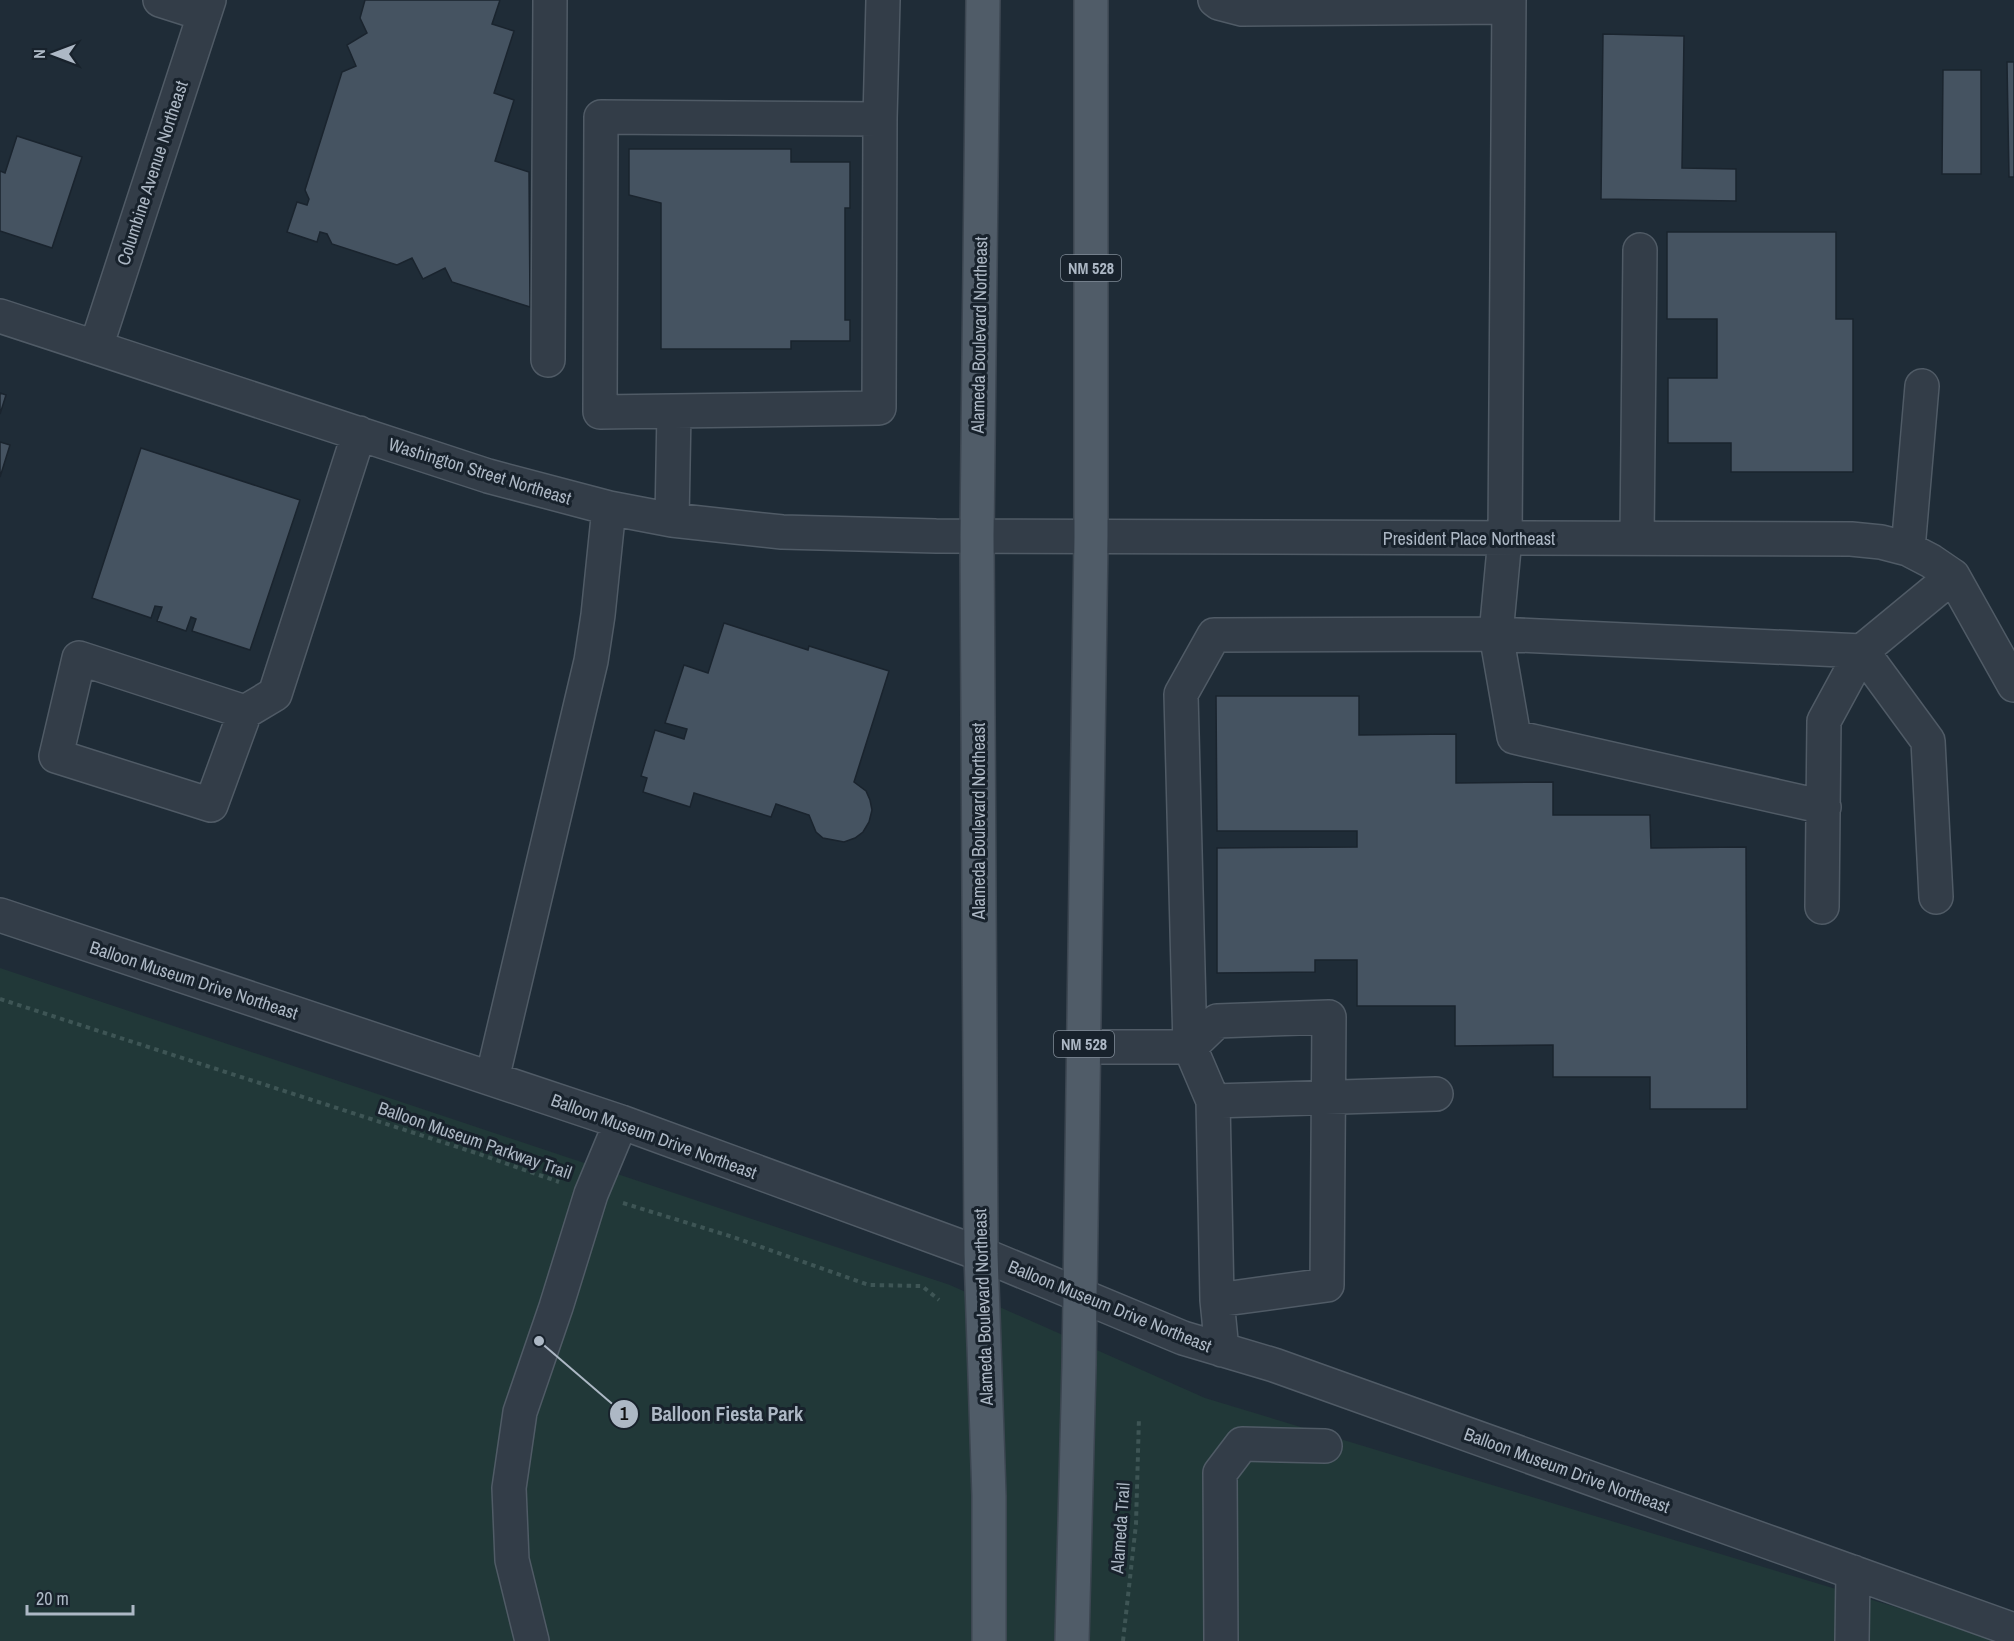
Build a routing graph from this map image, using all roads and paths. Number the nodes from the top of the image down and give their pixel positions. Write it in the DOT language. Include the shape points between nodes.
graph roads {
  1 [pos="160,0"];
  2 [pos="550,0"];
  3 [pos="883,0"];
  4 [pos="983,0"];
  5 [pos="1091,0"];
  6 [pos="1215,0"];
  7 [pos="1509,4"];
  8 [pos="206,7"];
  9 [pos="880,118"];
  10 [pos="1640,250"];
  11 [pos="0,316"];
  12 [pos="96,347"];
  13 [pos="548,360"];
  14 [pos="1922,386"];
  15 [pos="674,411"];
  16 [pos="358,433"];
  17 [pos="609,508"];
  18 [pos="672,520"];
  19 [pos="977,536"];
  20 [pos="1091,537"];
  21 [pos="1505,538"];
  22 [pos="1637,538"];
  23 [pos="1908,549"];
  24 [pos="1953,576"];
  25 [pos="1497,634"];
  26 [pos="1862,651"];
  27 [pos="2014,686"];
  28 [pos="245,712"];
  29 [pos="1824,807"];
  30 [pos="1936,897"];
  31 [pos="1822,907"];
  32 [pos="0,915"];
  33 [pos="0,999"];
  34 [pos="1189,1035"];
  35 [pos="1084,1047"];
  36 [pos="492,1079"];
  37 [pos="1436,1094"];
  38 [pos="1329,1096"];
  39 [pos="1213,1101"];
  40 [pos="621,1122"];
  41 [pos="591,1194"];
  42 [pos="981,1254"];
  43 [pos="1080,1295"];
  44 [pos="939,1300"];
  45 [pos="1217,1300"];
  46 [pos="1222,1350"];
  47 [pos="1139,1417"];
  48 [pos="1325,1446"];
  49 [pos="1853,1572"];
  50 [pos="2014,1630"];
  51 [pos="532,1641"];
  52 [pos="989,1641"];
  53 [pos="1072,1641"];
  54 [pos="1123,1641"];
  55 [pos="1221,1641"];
  56 [pos="1852,1641"];
  1 -- 8 [label="street"];
  2 -- 13 [label="street"];
  3 -- 9 [label="street"];
  4 -- 19 [label="main road, Alameda Boulevard Northeast"];
  5 -- 20 [label="main road, NM 528"];
  6 -- 7 [label="street" via="1242,9"];
  7 -- 21 [label="street"];
  8 -- 12 [label="street, Columbine Avenue Northeast"];
  9 -- 15 [label="street" via="879,408"];
  9 -- 15 [label="street" via="601,117 600,412"];
  10 -- 22 [label="street"];
  11 -- 12 [label="street, Washington Street Northeast"];
  12 -- 16 [label="street, Washington Street Northeast"];
  14 -- 23 [label="street"];
  15 -- 18 [label="street"];
  16 -- 17 [label="street, Washington Street Northeast" via="488,476"];
  16 -- 28 [label="street" via="275,693"];
  17 -- 18 [label="street, Washington Street Northeast"];
  17 -- 36 [label="street" via="591,661"];
  18 -- 19 [label="street, Washington Street Northeast" via="834,535"];
  19 -- 20 [label="street, President Place Northeast"];
  19 -- 42 [label="main road, Alameda Boulevard Northeast"];
  20 -- 21 [label="street, President Place Northeast"];
  20 -- 35 [label="main road, NM 528"];
  21 -- 22 [label="street, President Place Northeast"];
  21 -- 25 [label="street"];
  22 -- 23 [label="street, President Place Northeast" via="1851,539"];
  23 -- 24 [label="street, President Place Northeast"];
  24 -- 26 [label="street"];
  24 -- 27 [label="street"];
  25 -- 26 [label="street"];
  25 -- 29 [label="street" via="1514,737"];
  25 -- 34 [label="street" via="1214,636 1181,693"];
  26 -- 29 [label="street" via="1824,721"];
  26 -- 30 [label="street" via="1928,741"];
  28 -- 28 [label="street" via="211,805 56,756 79,658"];
  29 -- 31 [label="street"];
  32 -- 36 [label="street, Balloon Museum Drive Northeast"];
  33 -- 41 [label="path, Balloon Museum Parkway Trail"];
  34 -- 35 [label="street"];
  34 -- 38 [label="street" via="1217,1021 1329,1017"];
  34 -- 39 [label="street"];
  35 -- 43 [label="main road, NM 528"];
  36 -- 40 [label="street, Balloon Museum Drive Northeast"];
  37 -- 38 [label="street"];
  38 -- 39 [label="street"];
  38 -- 45 [label="street" via="1328,1285"];
  39 -- 45 [label="street"];
  40 -- 41 [label="street"];
  40 -- 42 [label="street, Balloon Museum Drive Northeast"];
  41 -- 44 [label="path, Balloon Museum Parkway Trail" via="733,1237 869,1285 922,1286"];
  41 -- 51 [label="street" via="520,1412 509,1488 512,1560"];
  42 -- 43 [label="street, Balloon Museum Drive Northeast"];
  42 -- 52 [label="main road, Alameda Boulevard Northeast"];
  43 -- 46 [label="street, Balloon Museum Drive Northeast"];
  43 -- 53 [label="main road, NM 528"];
  45 -- 46 [label="street"];
  46 -- 49 [label="street, Balloon Museum Drive Northeast" via="1274,1365"];
  47 -- 54 [label="path, Alameda Trail" via="1136,1524"];
  48 -- 55 [label="street" via="1242,1444 1220,1473"];
  49 -- 50 [label="street, Balloon Museum Drive Northeast"];
  49 -- 56 [label="street"];
}
